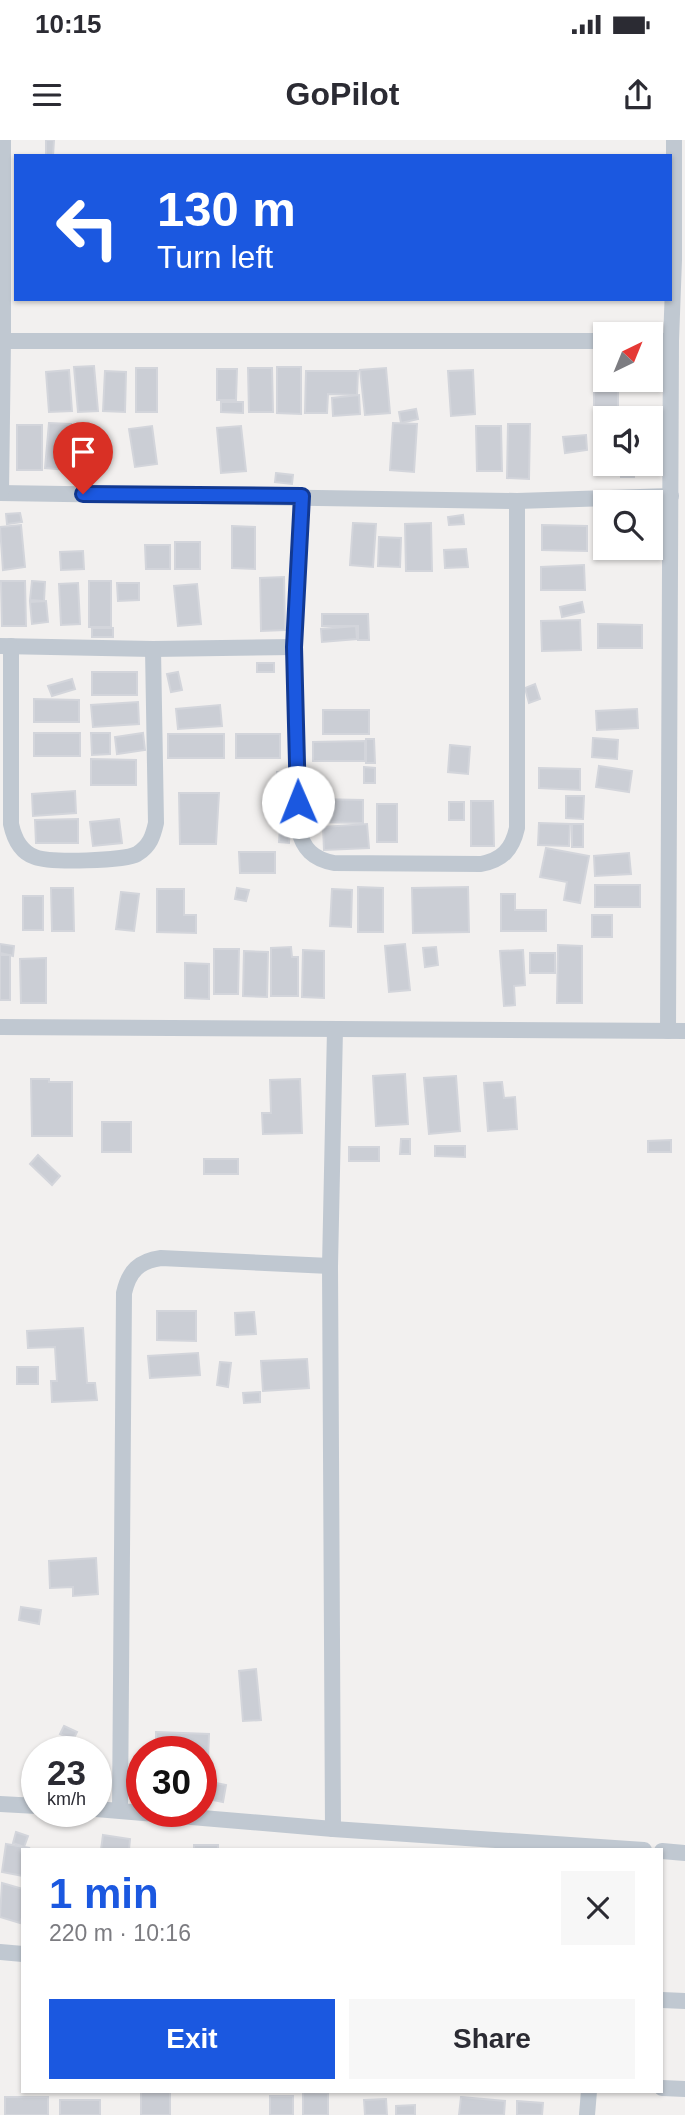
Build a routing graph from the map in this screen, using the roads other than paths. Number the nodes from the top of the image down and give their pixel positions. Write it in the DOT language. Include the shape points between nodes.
graph roads {
  1 [pos="3,140"];
  2 [pos="674,140"];
  3 [pos="680,260"];
  4 [pos="3,341"];
  5 [pos="593,341"];
  6 [pos="663,341"];
  7 [pos="671,341"];
  8 [pos="0,493"];
  9 [pos="302,496"];
  10 [pos="671,496"];
  11 [pos="517,501"];
  12 [pos="6,646"];
  13 [pos="294,647"];
  14 [pos="153,649"];
  15 [pos="0,1027"];
  16 [pos="335,1029"];
  17 [pos="668,1031"];
  18 [pos="685,1031"];
  19 [pos="330,1266"];
  20 [pos="0,1804"];
  21 [pos="21,1805"];
  22 [pos="112,1810"];
  23 [pos="120,1810"];
  24 [pos="333,1829"];
  25 [pos="505,1844"];
  26 [pos="598,1848"];
  27 [pos="663,1851"];
  28 [pos="685,1853"];
  29 [pos="0,1952"];
  30 [pos="21,1954"];
  31 [pos="663,2000"];
  32 [pos="685,2001"];
  33 [pos="663,2088"];
  34 [pos="685,2089"];
  35 [pos="589,2093"];
  36 [pos="587,2115"];
  1 -- 4 [label="street"];
  2 -- 3 [label="street"];
  3 -- 7 [label="street"];
  4 -- 5 [label="street"];
  4 -- 8 [label="street"];
  6 -- 7 [label="street"];
  7 -- 10 [label="street"];
  8 -- 9 [label="street"];
  9 -- 11 [label="street"];
  9 -- 13 [label="street"];
  10 -- 11 [label="street"];
  10 -- 17 [label="street"];
  11 -- 13 [label="street" via="517,828 514,842 495,861 334,863 309,853 298,828"];
  12 -- 14 [label="street"];
  12 -- 14 [label="street" via="11,824 22,849 48,860 121,859 146,848 153,836"];
  13 -- 14 [label="street"];
  15 -- 16 [label="street"];
  16 -- 17 [label="street"];
  16 -- 19 [label="street"];
  17 -- 18 [label="street"];
  19 -- 23 [label="street" via="161,1258 135,1267 127,1279"];
  19 -- 24 [label="street"];
  20 -- 21 [label="street"];
  22 -- 23 [label="street"];
  23 -- 24 [label="street"];
  24 -- 25 [label="street"];
  25 -- 26 [label="street"];
  27 -- 28 [label="street"];
  29 -- 30 [label="street"];
  31 -- 32 [label="street"];
  33 -- 34 [label="street"];
  35 -- 36 [label="street"];
}
